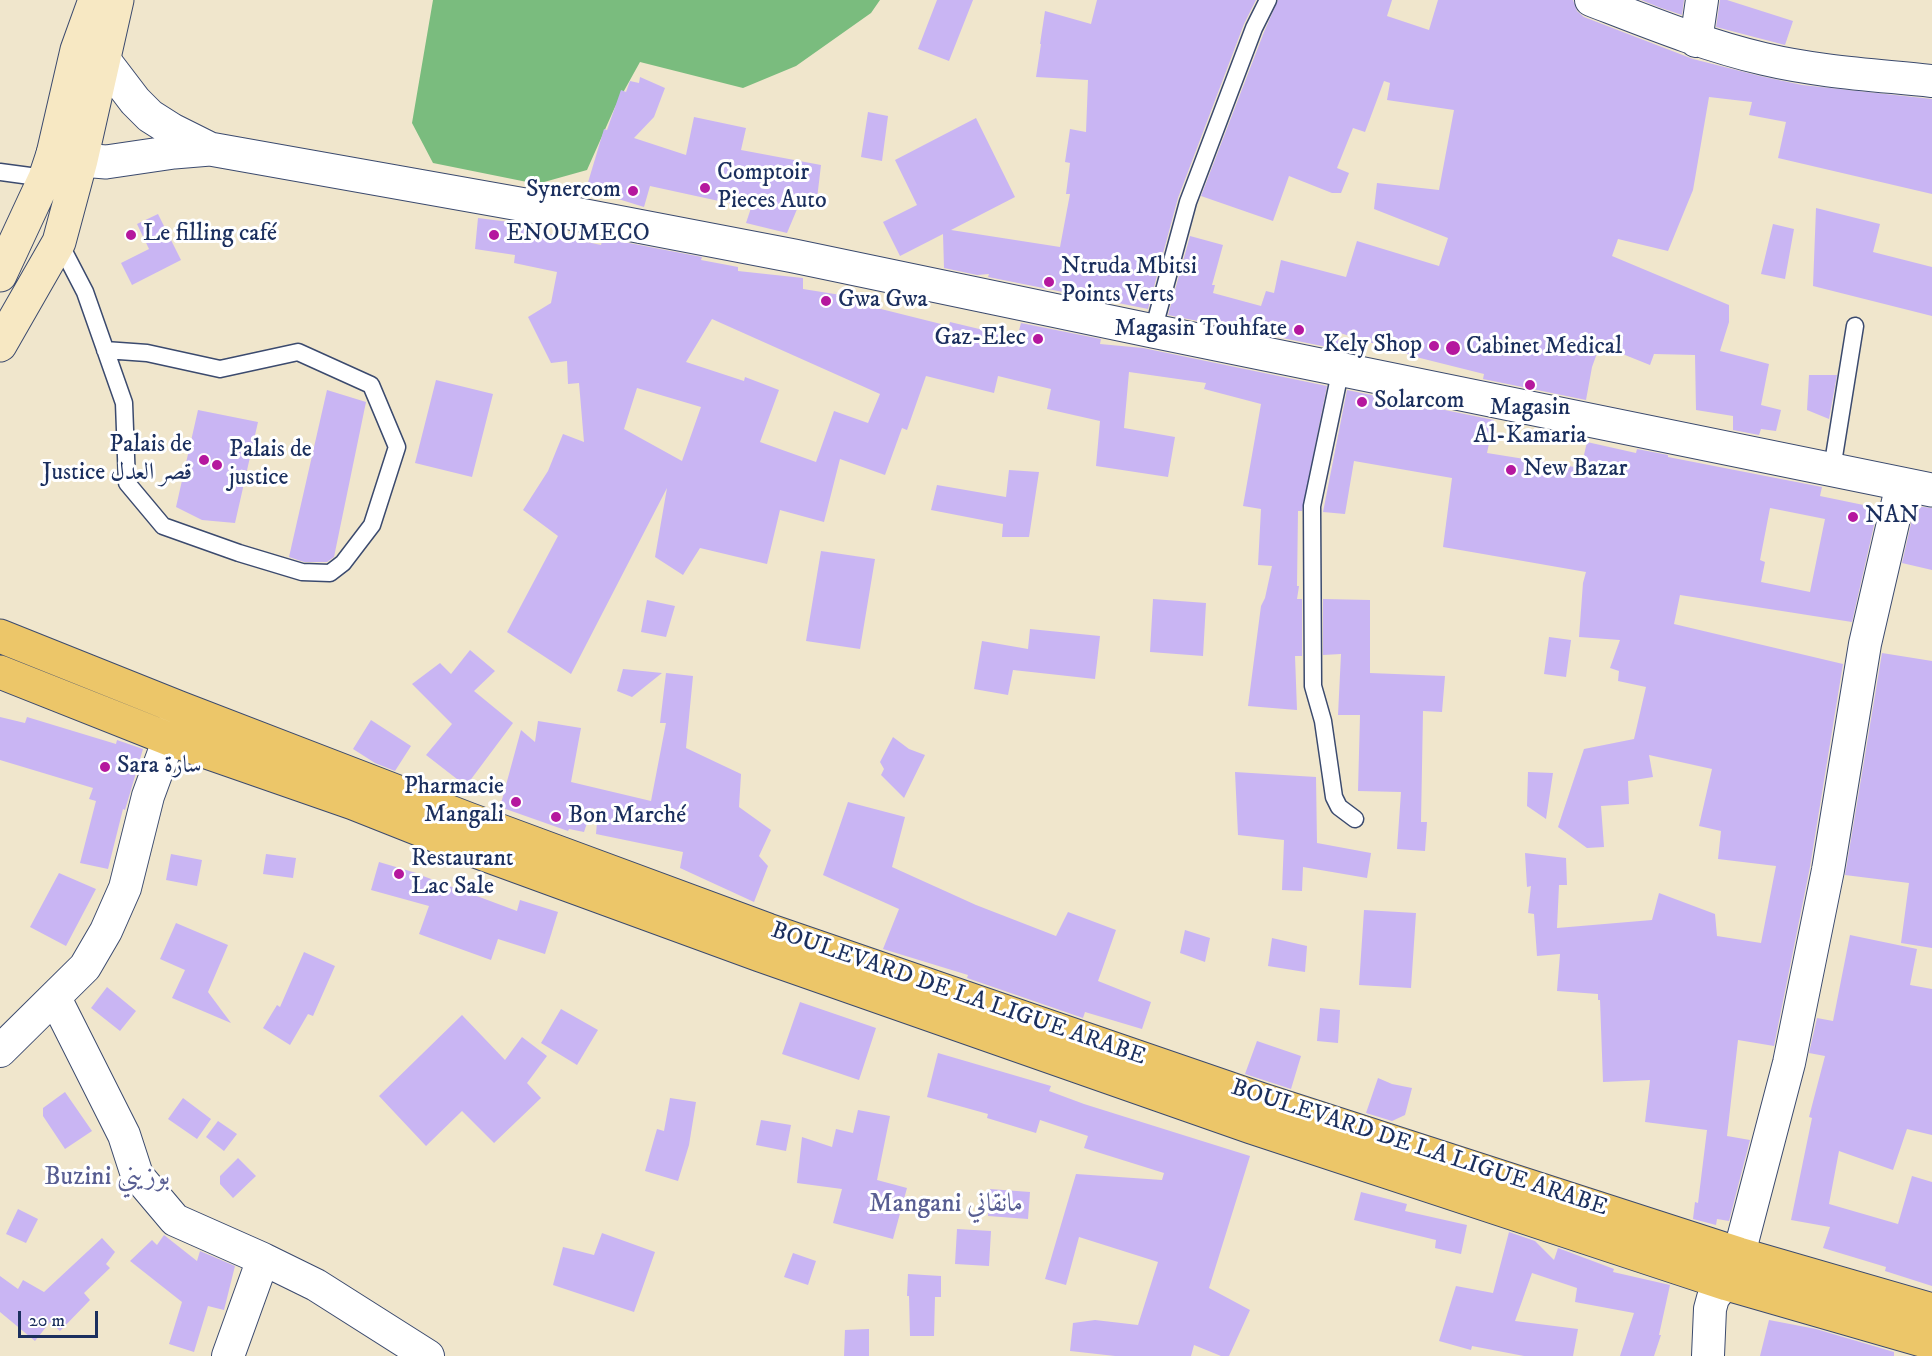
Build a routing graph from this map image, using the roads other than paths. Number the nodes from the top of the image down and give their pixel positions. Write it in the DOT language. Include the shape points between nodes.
graph roads {
  1 [pos="78,0"];
  2 [pos="89,0"];
  3 [pos="95,0"];
  4 [pos="117,0"];
  5 [pos="1268,0"];
  6 [pos="1591,0"];
  7 [pos="1702,0"];
  8 [pos="1696,41"];
  9 [pos="90,54"];
  10 [pos="1932,81"];
  11 [pos="210,149"];
  12 [pos="60,164"];
  13 [pos="0,172"];
  14 [pos="59,242"];
  15 [pos="0,275"];
  16 [pos="1855,326"];
  17 [pos="1153,332"];
  18 [pos="0,345"];
  19 [pos="105,350"];
  20 [pos="1341,368"];
  21 [pos="1832,469"];
  22 [pos="1917,487"];
  23 [pos="0,636"];
  24 [pos="0,672"];
  25 [pos="180,708"];
  26 [pos="169,739"];
  27 [pos="1355,819"];
  28 [pos="464,832"];
  29 [pos="55,999"];
  30 [pos="0,1051"];
  31 [pos="1218,1099"];
  32 [pos="1739,1254"];
  33 [pos="263,1258"];
  34 [pos="1727,1284"];
  35 [pos="1932,1310"];
  36 [pos="1932,1343"];
  37 [pos="228,1356"];
  38 [pos="428,1356"];
  39 [pos="1708,1356"];
  1 -- 2 [label="lane"];
  3 -- 9 [label="main road"];
  4 -- 9 [label="main road"];
  5 -- 17 [label="lane" via="1188,202"];
  6 -- 8 [label="street"];
  7 -- 8 [label="street"];
  8 -- 10 [label="street" via="1765,60"];
  9 -- 11 [label="street" via="150,116"];
  9 -- 12 [label="main road"];
  11 -- 12 [label="street"];
  11 -- 17 [label="street" via="794,256"];
  12 -- 13 [label="lane"];
  12 -- 14 [label="main road"];
  12 -- 15 [label="main road"];
  14 -- 18 [label="main road"];
  14 -- 19 [label="lane" via="85,292"];
  16 -- 21 [label="lane"];
  17 -- 20 [label="street"];
  19 -- 19 [label="lane" via="124,403 127,483 163,526 302,572 330,573 343,563 372,525 397,447 371,385 298,352 220,369 147,353"];
  20 -- 21 [label="street"];
  20 -- 27 [label="lane" via="1312,506 1313,686 1323,721 1334,797 1339,807"];
  21 -- 22 [label="street"];
  22 -- 32 [label="street" via="1866,644 1828,870 1789,1063"];
  23 -- 25 [label="main road, BOULEVARD DE LA LIGUE ARABE"];
  24 -- 26 [label="main road, BOULEVARD DE LA LIGUE ARABE"];
  25 -- 26 [label="street"];
  25 -- 28 [label="main road, BOULEVARD DE LA LIGUE ARABE"];
  26 -- 28 [label="main road, BOULEVARD DE LA LIGUE ARABE" via="353,803"];
  26 -- 29 [label="street" via="148,796 117,908 85,967"];
  28 -- 31 [label="main road, BOULEVARD DE LA LIGUE ARABE" via="764,943"];
  29 -- 30 [label="street"];
  29 -- 33 [label="street" via="124,1135 137,1175 176,1220"];
  31 -- 32 [label="main road, BOULEVARD DE LA LIGUE ARABE"];
  31 -- 34 [label="main road, BOULEVARD DE LA LIGUE ARABE"];
  32 -- 34 [label="street"];
  32 -- 35 [label="main road, BOULEVARD DE LA LIGUE ARABE"];
  33 -- 37 [label="street"];
  33 -- 38 [label="street" via="316,1285"];
  34 -- 36 [label="main road, BOULEVARD DE LA LIGUE ARABE"];
  34 -- 39 [label="street" via="1713,1298 1710,1309"];
}
